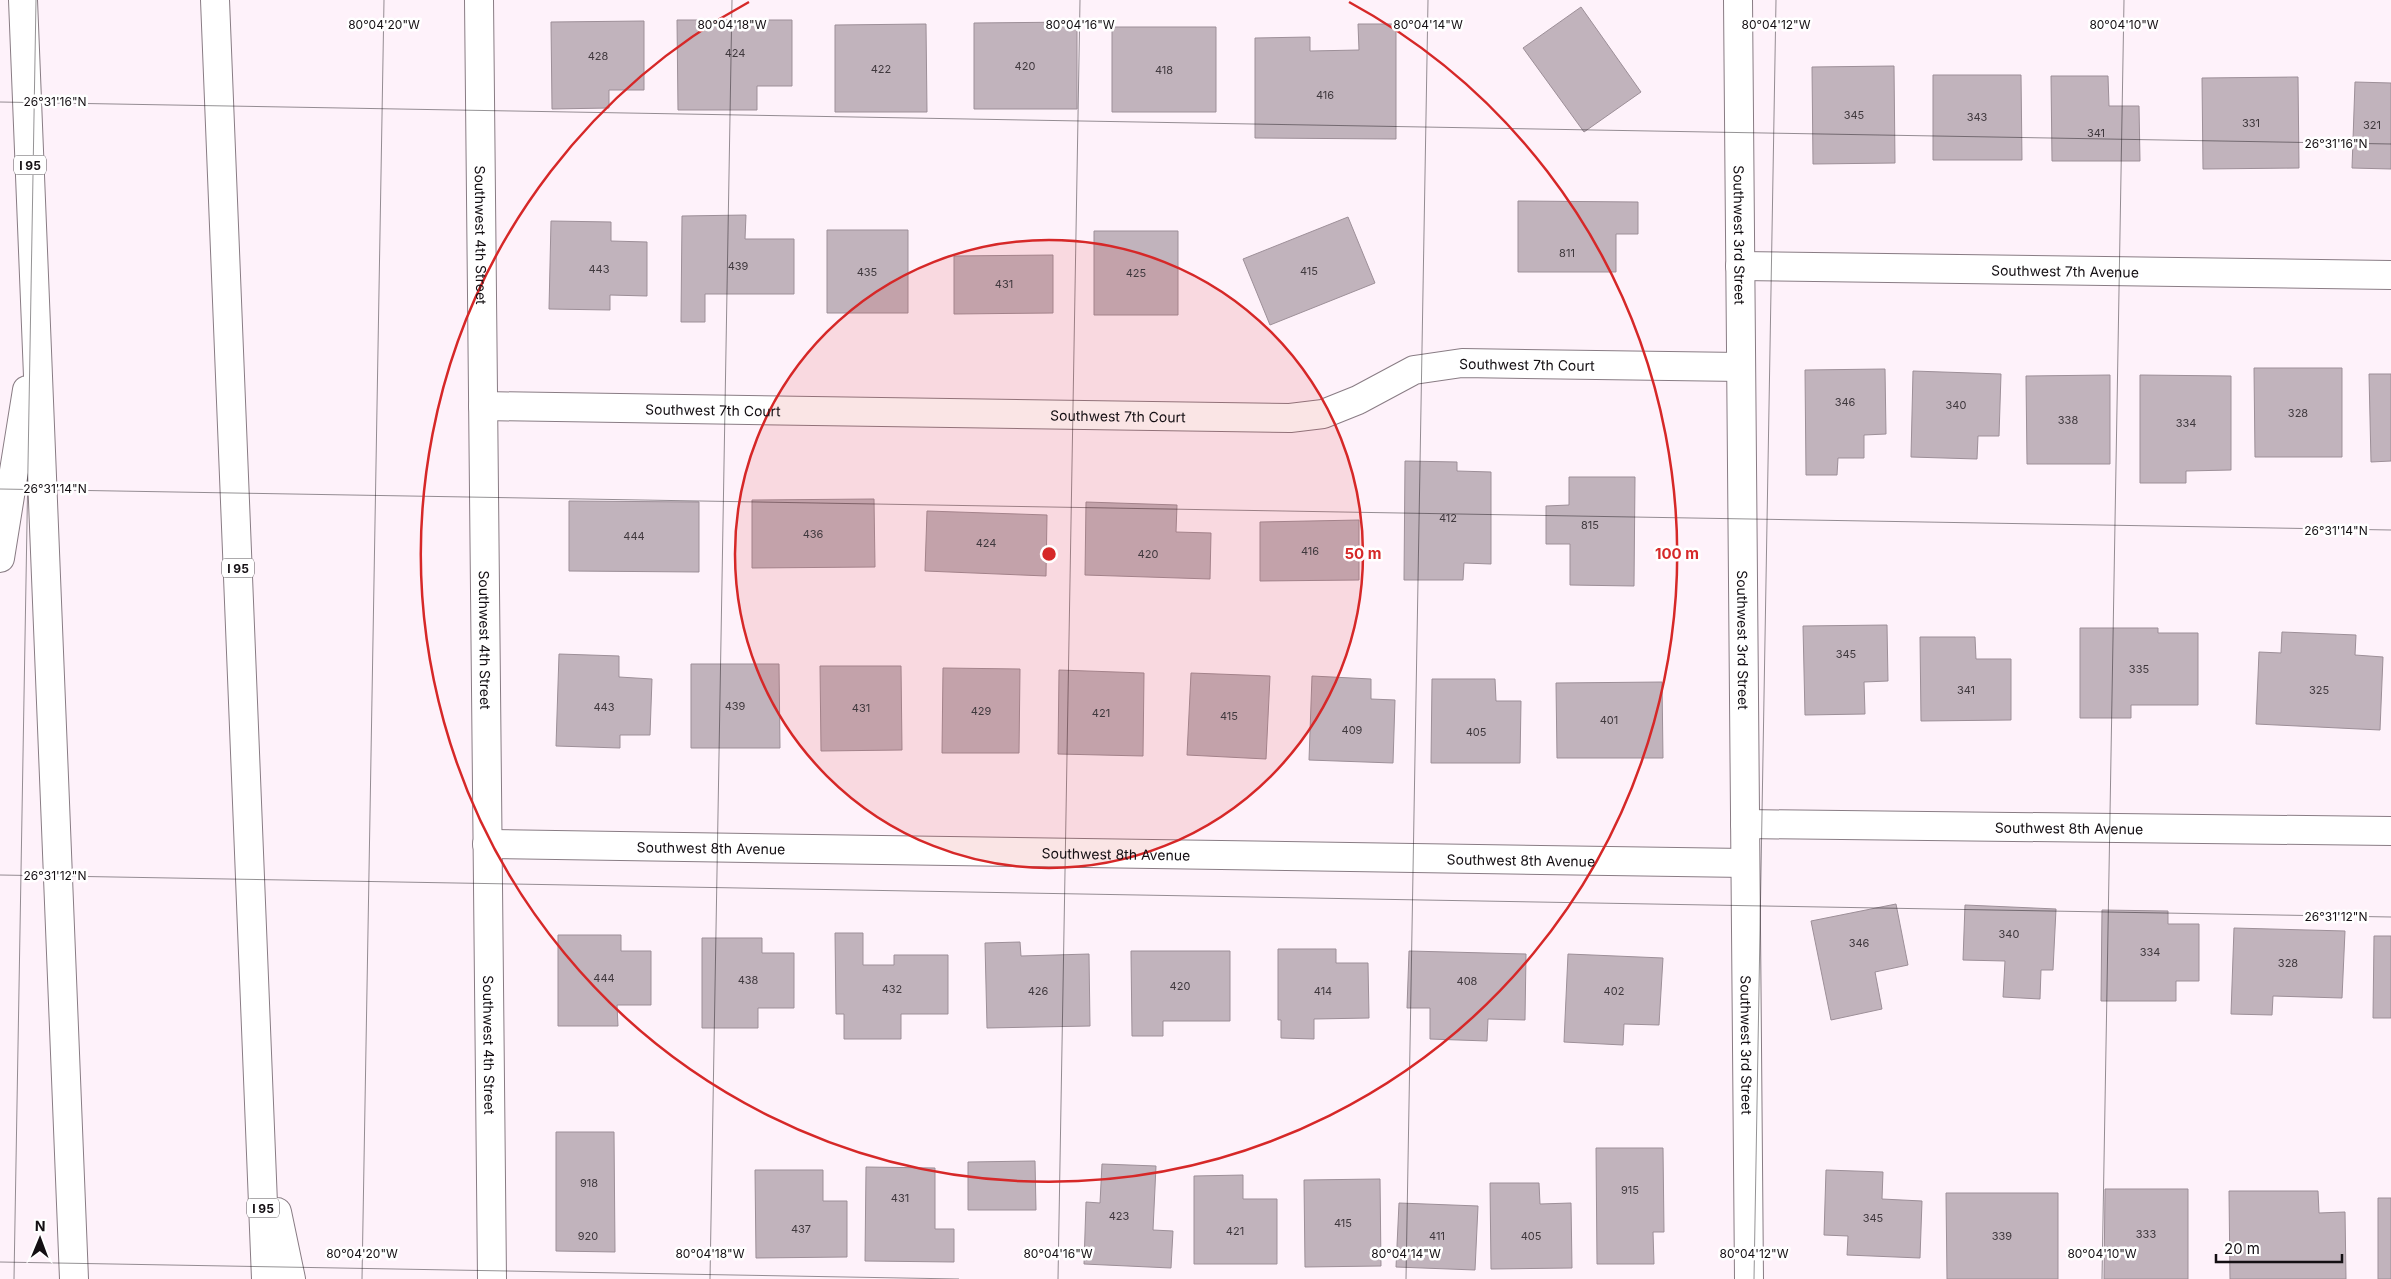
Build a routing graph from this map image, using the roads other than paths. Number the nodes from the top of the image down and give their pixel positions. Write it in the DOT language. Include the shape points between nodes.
graph roads {
  1 [pos="23,0"];
  2 [pos="215,0"];
  3 [pos="478,0"];
  4 [pos="1738,0"];
  5 [pos="1740,266"];
  6 [pos="2391,275"];
  7 [pos="36,330"];
  8 [pos="1741,367"];
  9 [pos="483,406"];
  10 [pos="0,558"];
  11 [pos="1745,824"];
  12 [pos="2391,831"];
  13 [pos="487,844"];
  14 [pos="1745,863"];
  15 [pos="260,1137"];
  16 [pos="74,1279"];
  17 [pos="266,1279"];
  18 [pos="291,1279"];
  19 [pos="492,1279"];
  20 [pos="1749,1279"];
  1 -- 7 [label="main road, I 95"];
  2 -- 15 [label="main road, I 95"];
  3 -- 9 [label="main road, Southwest 4th Street"];
  4 -- 5 [label="main road, Southwest 3rd Street"];
  5 -- 6 [label="main road, Southwest 7th Avenue"];
  5 -- 8 [label="main road, Southwest 3rd Street"];
  7 -- 10 [label="main road"];
  7 -- 16 [label="main road, I 95"];
  8 -- 9 [label="main road, Southwest 7th Court" via="1462,363 1414,370 1358,400 1323,414 1290,418"];
  8 -- 11 [label="main road, Southwest 3rd Street"];
  9 -- 13 [label="main road, Southwest 4th Street"];
  11 -- 12 [label="main road, Southwest 8th Avenue"];
  11 -- 14 [label="main road, Southwest 3rd Street"];
  13 -- 14 [label="main road, Southwest 8th Avenue"];
  13 -- 19 [label="main road, Southwest 4th Street"];
  14 -- 20 [label="main road, Southwest 3rd Street"];
  15 -- 17 [label="main road, I 95"];
  15 -- 18 [label="main road"];
}
